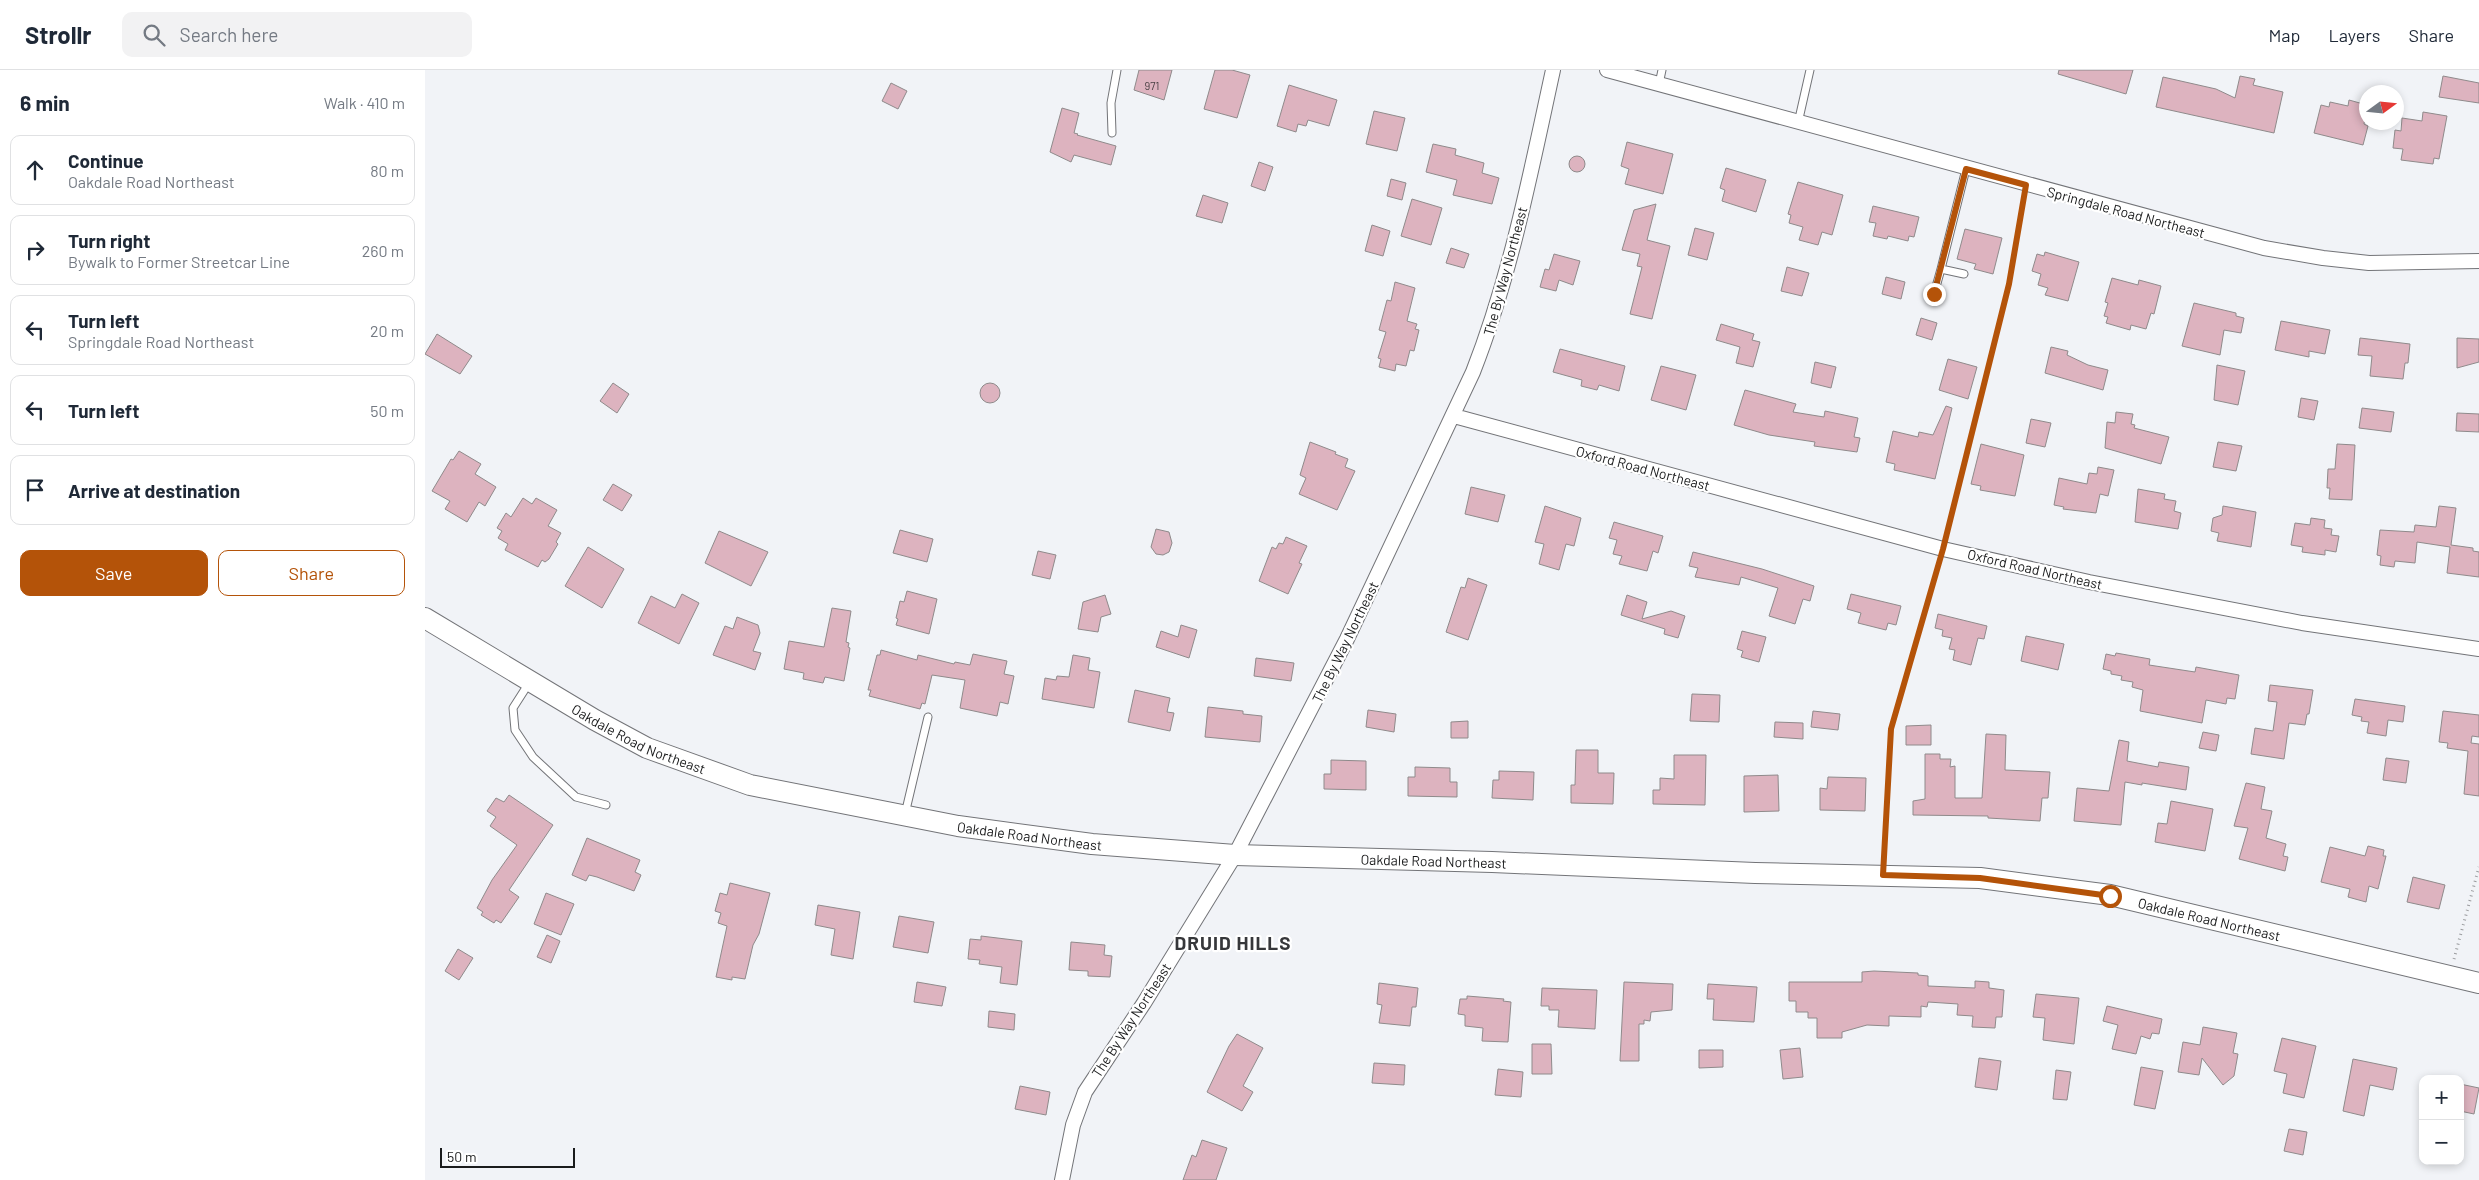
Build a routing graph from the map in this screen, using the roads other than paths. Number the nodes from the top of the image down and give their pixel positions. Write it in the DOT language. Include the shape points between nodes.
graph roads {
  1 [pos="1117,70"];
  2 [pos="1553,70"];
  3 [pos="1607,70"];
  4 [pos="1662,70"];
  5 [pos="1810,70"];
  6 [pos="1659,84"];
  7 [pos="1798,123"];
  8 [pos="1112,133"];
  9 [pos="1966,169"];
  10 [pos="2479,261"];
  11 [pos="1941,269"];
  12 [pos="1964,274"];
  13 [pos="1934,294"];
  14 [pos="1454,416"];
  15 [pos="425,618"];
  16 [pos="2479,649"];
  17 [pos="531,680"];
  18 [pos="928,716"];
  19 [pos="606,805"];
  20 [pos="904,816"];
  21 [pos="1235,855"];
  22 [pos="2479,983"];
  23 [pos="1062,1180"];
  1 -- 8 [label="lane" via="1111,103"];
  2 -- 14 [label="street, The By Way Northeast" via="1525,198 1497,303"];
  3 -- 6 [label="street, Springdale Road Northeast"];
  4 -- 6 [label="lane"];
  5 -- 7 [label="lane"];
  6 -- 7 [label="street, Springdale Road Northeast"];
  7 -- 9 [label="street, Springdale Road Northeast"];
  9 -- 10 [label="street, Springdale Road Northeast" via="2264,248 2369,263"];
  9 -- 11 [label="lane"];
  11 -- 12 [label="lane"];
  11 -- 13 [label="lane"];
  14 -- 16 [label="street, Oxford Road Northeast" via="1943,549 2089,582 2302,623"];
  14 -- 21 [label="street, The By Way Northeast" via="1347,639"];
  15 -- 17 [label="street, Oakdale Road Northeast"];
  17 -- 19 [label="lane" via="513,708 515,730 533,757 575,797"];
  17 -- 20 [label="street, Oakdale Road Northeast" via="617,733 696,767 750,786"];
  18 -- 20 [label="lane"];
  20 -- 21 [label="street, Oakdale Road Northeast" via="1038,838"];
  21 -- 22 [label="street, Oakdale Road Northeast" via="1980,878 2110,896"];
  21 -- 23 [label="street, The By Way Northeast" via="1085,1092 1073,1125"];
}
